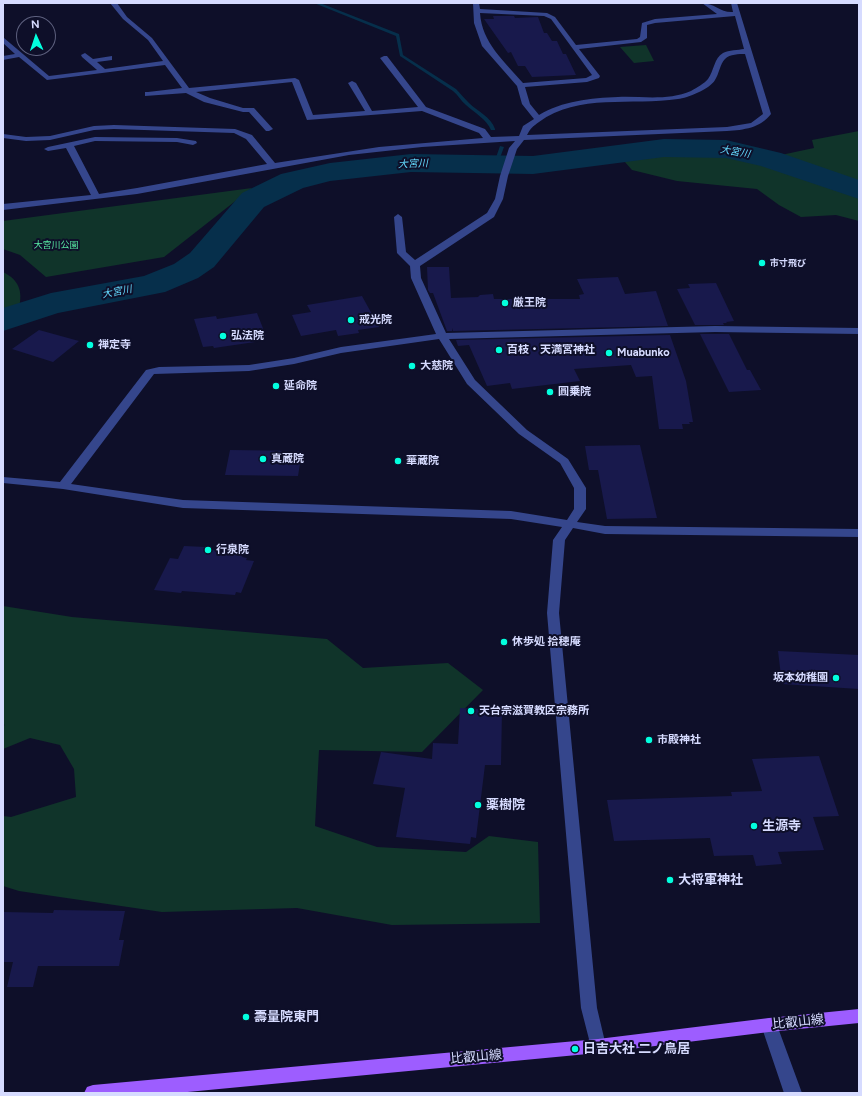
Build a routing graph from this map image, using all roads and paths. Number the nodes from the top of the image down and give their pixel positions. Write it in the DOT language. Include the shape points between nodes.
graph roads {
  1 [pos="113,3"];
  2 [pos="476,3"];
  3 [pos="705,3"];
  4 [pos="734,3"];
  5 [pos="477,11"];
  6 [pos="722,14"];
  7 [pos="737,14"];
  8 [pos="4,40"];
  9 [pos="575,47"];
  10 [pos="16,51"];
  11 [pos="749,51"];
  12 [pos="86,55"];
  13 [pos="16,56"];
  14 [pos="22,56"];
  15 [pos="3,58"];
  16 [pos="109,58"];
  17 [pos="384,58"];
  18 [pos="92,61"];
  19 [pos="167,63"];
  20 [pos="103,71"];
  21 [pos="352,83"];
  22 [pos="521,85"];
  23 [pos="186,90"];
  24 [pos="148,94"];
  25 [pos="423,109"];
  26 [pos="370,113"];
  27 [pos="538,119"];
  28 [pos="269,129"];
  29 [pos="3,136"];
  30 [pos="522,138"];
  31 [pos="488,140"];
  32 [pos="193,143"];
  33 [pos="69,145"];
  34 [pos="48,149"];
  35 [pos="273,166"];
  36 [pos="96,197"];
  37 [pos="3,207"];
  38 [pos="398,217"];
  39 [pos="415,265"];
  40 [pos="859,331"];
  41 [pos="442,336"];
  42 [pos="3,480"];
  43 [pos="63,486"];
  44 [pos="570,524"];
  45 [pos="859,533"];
  46 [pos="859,1016"];
  47 [pos="769,1025"];
  48 [pos="598,1046"];
  49 [pos="93,1093"];
  50 [pos="793,1093"];
  1 -- 19 [label="street" via="125,18 150,40"];
  2 -- 5 [label="street"];
  3 -- 6 [label="street"];
  4 -- 7 [label="street"];
  5 -- 9 [label="street" via="544,14 553,18"];
  5 -- 22 [label="street" via="477,23 486,46"];
  6 -- 7 [label="street"];
  6 -- 9 [label="street" via="644,24 643,38 639,41"];
  7 -- 11 [label="street"];
  8 -- 10 [label="street"];
  9 -- 22 [label="street" via="596,76 587,80"];
  11 -- 27 [label="street" via="727,54 721,58 711,81 694,92 679,97 572,104 552,110"];
  11 -- 30 [label="street" via="767,114 761,122 748,127"];
  12 -- 18 [label="street"];
  13 -- 15 [label="street"];
  14 -- 20 [label="street" via="47,78"];
  16 -- 18 [label="street"];
  17 -- 25 [label="street"];
  18 -- 20 [label="street"];
  19 -- 20 [label="street"];
  19 -- 23 [label="street"];
  21 -- 26 [label="street"];
  22 -- 27 [label="street" via="526,104"];
  23 -- 24 [label="street"];
  23 -- 26 [label="street" via="295,80 310,118"];
  23 -- 28 [label="street" via="206,100 251,110"];
  25 -- 26 [label="street"];
  25 -- 31 [label="street" via="482,131"];
  27 -- 30 [label="street" via="526,128"];
  29 -- 35 [label="street" via="26,139 50,138 101,128 235,131 249,137"];
  30 -- 31 [label="street"];
  30 -- 39 [label="street" via="513,148 499,199 491,215"];
  31 -- 35 [label="street" via="379,149"];
  32 -- 33 [label="street" via="177,140 95,139"];
  33 -- 34 [label="street"];
  33 -- 36 [label="street"];
  35 -- 36 [label="street"];
  36 -- 37 [label="street"];
  38 -- 39 [label="street" via="402,253"];
  39 -- 41 [label="street" via="416,278"];
  40 -- 41 [label="street" via="715,329"];
  41 -- 43 [label="street" via="341,350 294,362 249,368 190,368 150,372"];
  41 -- 44 [label="street" via="471,382 523,432 564,461 580,488 580,509"];
  42 -- 43 [label="street"];
  43 -- 44 [label="street" via="183,504 511,515"];
  44 -- 45 [label="street" via="605,530"];
  44 -- 48 [label="street" via="559,540 553,613 589,1008"];
  46 -- 47 [label="main road, 比叡山線"];
  47 -- 48 [label="main road, 比叡山線"];
  47 -- 50 [label="street"];
  48 -- 49 [label="main road, 比叡山線"];
}
